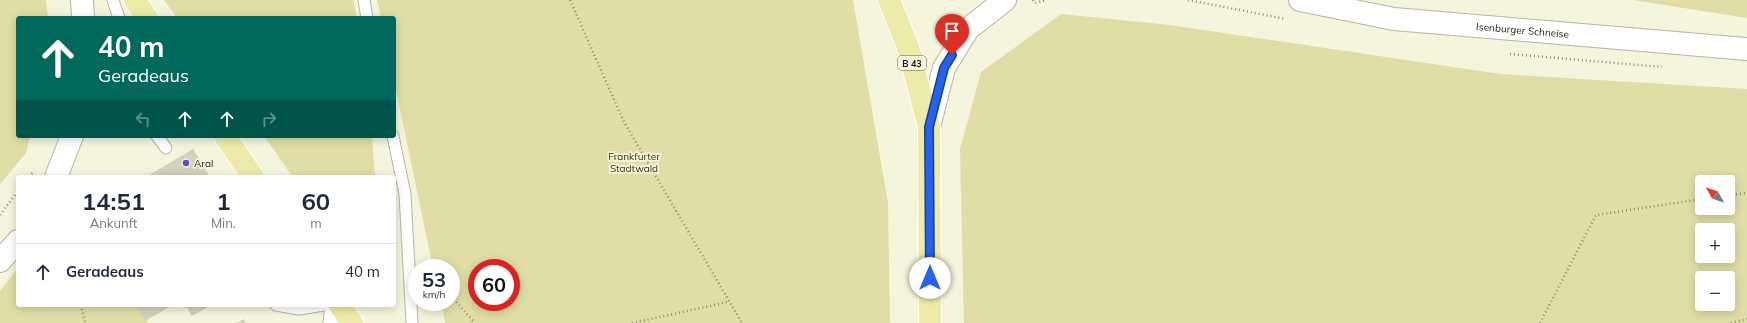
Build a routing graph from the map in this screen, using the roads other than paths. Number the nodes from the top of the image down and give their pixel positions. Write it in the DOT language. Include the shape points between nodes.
graph roads {
  1 [pos="82,0"];
  2 [pos="112,0"];
  3 [pos="135,0"];
  4 [pos="364,0"];
  5 [pos="889,0"];
  6 [pos="1004,0"];
  7 [pos="1300,0"];
  8 [pos="83,16"];
  9 [pos="118,16"];
  10 [pos="146,16"];
  11 [pos="368,16"];
  12 [pos="1747,49"];
  13 [pos="929,127"];
  14 [pos="71,138"];
  15 [pos="226,138"];
  16 [pos="393,138"];
  17 [pos="57,175"];
  18 [pos="252,175"];
  19 [pos="16,243"];
  20 [pos="0,261"];
  21 [pos="288,307"];
  22 [pos="312,307"];
  23 [pos="336,307"];
  24 [pos="341,307"];
  25 [pos="334,323"];
  26 [pos="352,323"];
  27 [pos="412,323"];
  28 [pos="930,323"];
  1 -- 8 [label="main road"];
  2 -- 9 [label="lane"];
  3 -- 10 [label="main road"];
  4 -- 11 [label="lane"];
  5 -- 13 [label="main road, B 43" via="908,47"];
  6 -- 13 [label="main road" via="968,30 944,68"];
  7 -- 12 [label="main road, Isenburger Schneise" via="1394,19"];
  13 -- 28 [label="main road, B 43"];
  14 -- 17 [label="main road"];
  15 -- 18 [label="main road"];
  16 -- 27 [label="lane" via="405,194"];
  19 -- 20 [label="main road"];
  21 -- 22 [label="lane"];
  23 -- 25 [label="street"];
  24 -- 26 [label="main road"];
}
